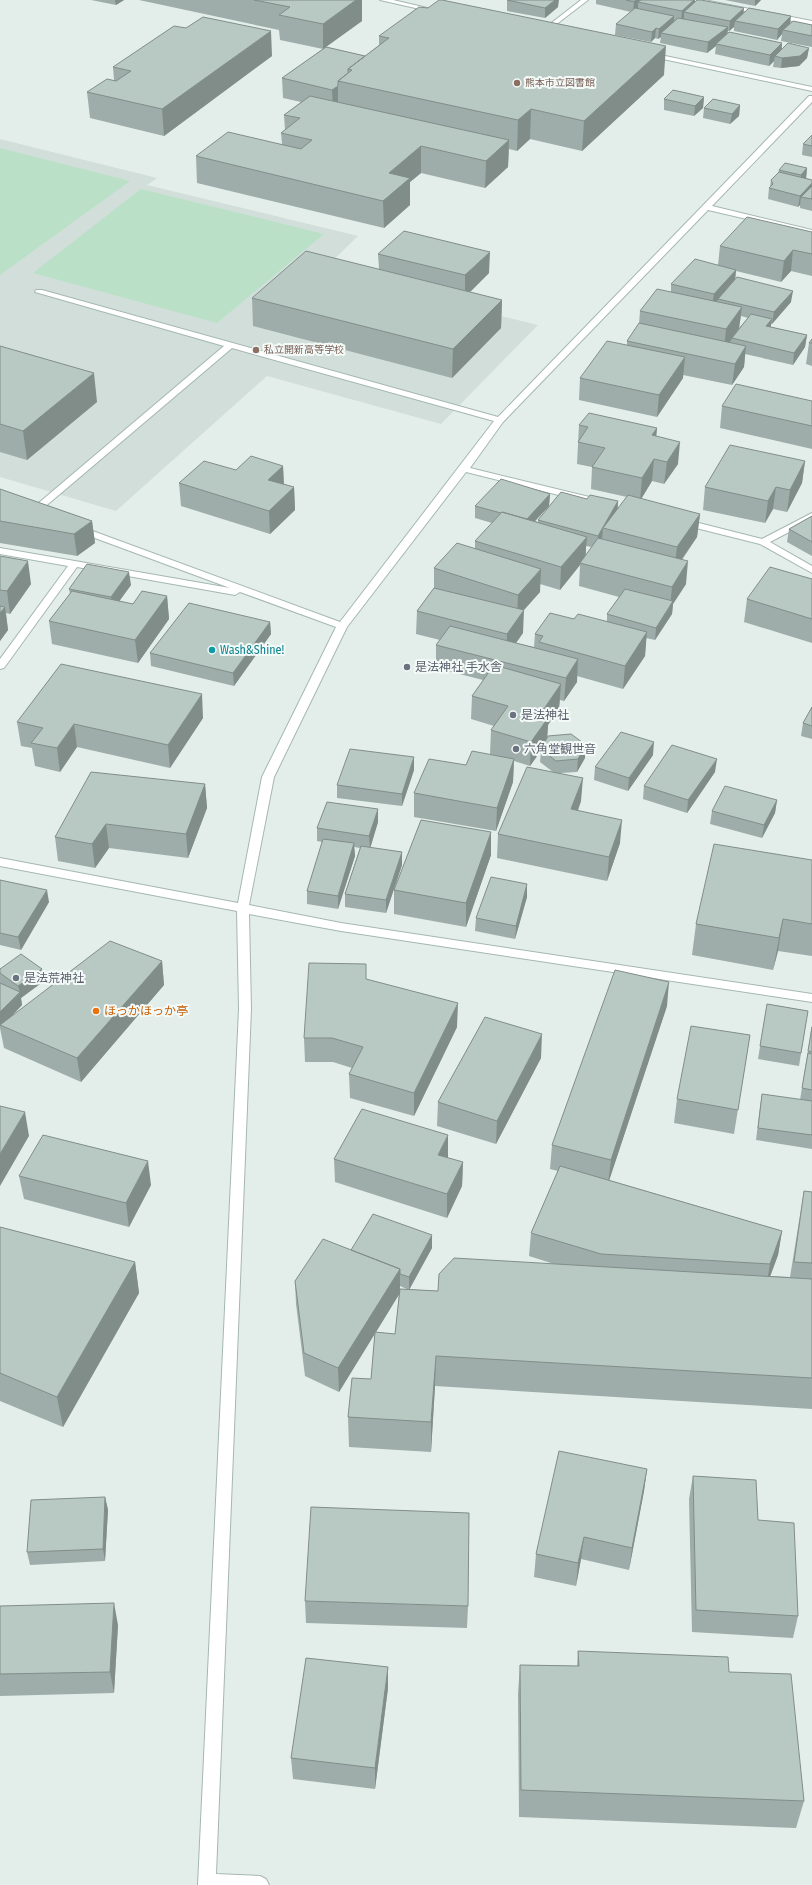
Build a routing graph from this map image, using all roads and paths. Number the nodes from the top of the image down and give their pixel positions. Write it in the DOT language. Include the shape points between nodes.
graph roads {
  1 [pos="383,0"];
  2 [pos="585,0"];
  3 [pos="694,0"];
  4 [pos="444,12"];
  5 [pos="812,23"];
  6 [pos="550,34"];
  7 [pos="642,54"];
  8 [pos="812,89"];
  9 [pos="812,98"];
  10 [pos="707,207"];
  11 [pos="812,232"];
  12 [pos="39,292"];
  13 [pos="230,345"];
  14 [pos="500,420"];
  15 [pos="464,469"];
  16 [pos="610,504"];
  17 [pos="19,510"];
  18 [pos="812,516"];
  19 [pos="671,519"];
  20 [pos="69,526"];
  21 [pos="763,542"];
  22 [pos="0,551"];
  23 [pos="74,564"];
  24 [pos="812,570"];
  25 [pos="264,597"];
  26 [pos="342,626"];
  27 [pos="0,666"];
  28 [pos="0,862"];
  29 [pos="243,907"];
  30 [pos="812,998"];
  31 [pos="207,1884"];
  32 [pos="260,1885"];
  1 -- 4 [label="street"];
  2 -- 6 [label="street" via="538,32"];
  3 -- 5 [label="street"];
  7 -- 8 [label="street"];
  9 -- 10 [label="street"];
  10 -- 11 [label="street"];
  10 -- 14 [label="street"];
  12 -- 13 [label="street"];
  13 -- 14 [label="street"];
  13 -- 17 [label="street" via="35,515"];
  14 -- 15 [label="street"];
  15 -- 16 [label="street"];
  15 -- 26 [label="street"];
  18 -- 21 [label="street"];
  19 -- 21 [label="street"];
  20 -- 25 [label="street"];
  21 -- 24 [label="street"];
  22 -- 23 [label="street"];
  23 -- 25 [label="street"];
  23 -- 27 [label="street"];
  25 -- 26 [label="street"];
  26 -- 29 [label="street" via="268,777"];
  28 -- 29 [label="street"];
  29 -- 30 [label="street" via="341,927"];
  29 -- 31 [label="street" via="245,1009"];
  31 -- 32 [label="street"];
}
